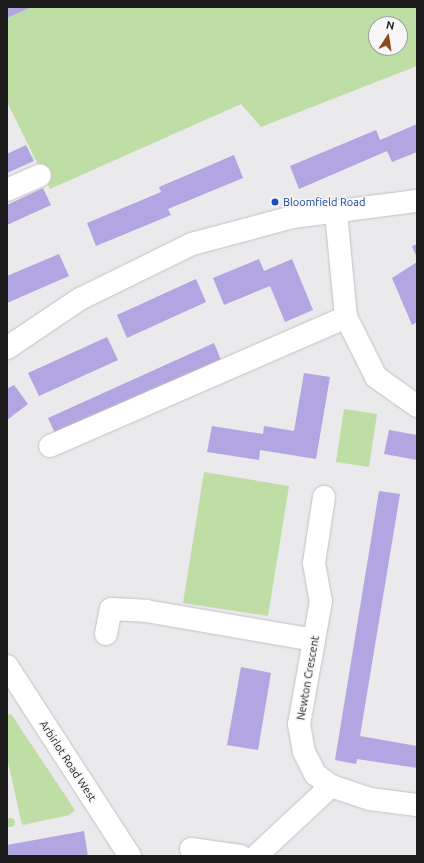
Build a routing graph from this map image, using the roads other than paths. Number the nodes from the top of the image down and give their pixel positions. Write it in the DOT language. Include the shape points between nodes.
graph roads {
  1 [pos="40,175"];
  2 [pos="7,190"];
  3 [pos="417,201"];
  4 [pos="336,213"];
  5 [pos="346,317"];
  6 [pos="7,348"];
  7 [pos="417,406"];
  8 [pos="50,446"];
  9 [pos="324,497"];
  10 [pos="106,634"];
  11 [pos="314,640"];
  12 [pos="7,666"];
  13 [pos="331,786"];
  14 [pos="417,805"];
  15 [pos="191,849"];
  16 [pos="130,856"];
  17 [pos="241,856"];
  18 [pos="256,856"];
  1 -- 2 [label="street"];
  3 -- 4 [label="street"];
  4 -- 5 [label="street"];
  4 -- 6 [label="street" via="293,217 192,244 80,298"];
  5 -- 7 [label="street" via="376,377"];
  5 -- 8 [label="street"];
  9 -- 11 [label="street, Newton Crescent" via="314,563 321,601"];
  10 -- 11 [label="street" via="111,609 146,611"];
  11 -- 13 [label="street, Newton Crescent" via="299,724 304,752 315,774"];
  12 -- 16 [label="street, Arbirlot Road West"];
  13 -- 14 [label="street, Newton Crescent" via="370,799"];
  13 -- 18 [label="street"];
  15 -- 17 [label="street"];
}
